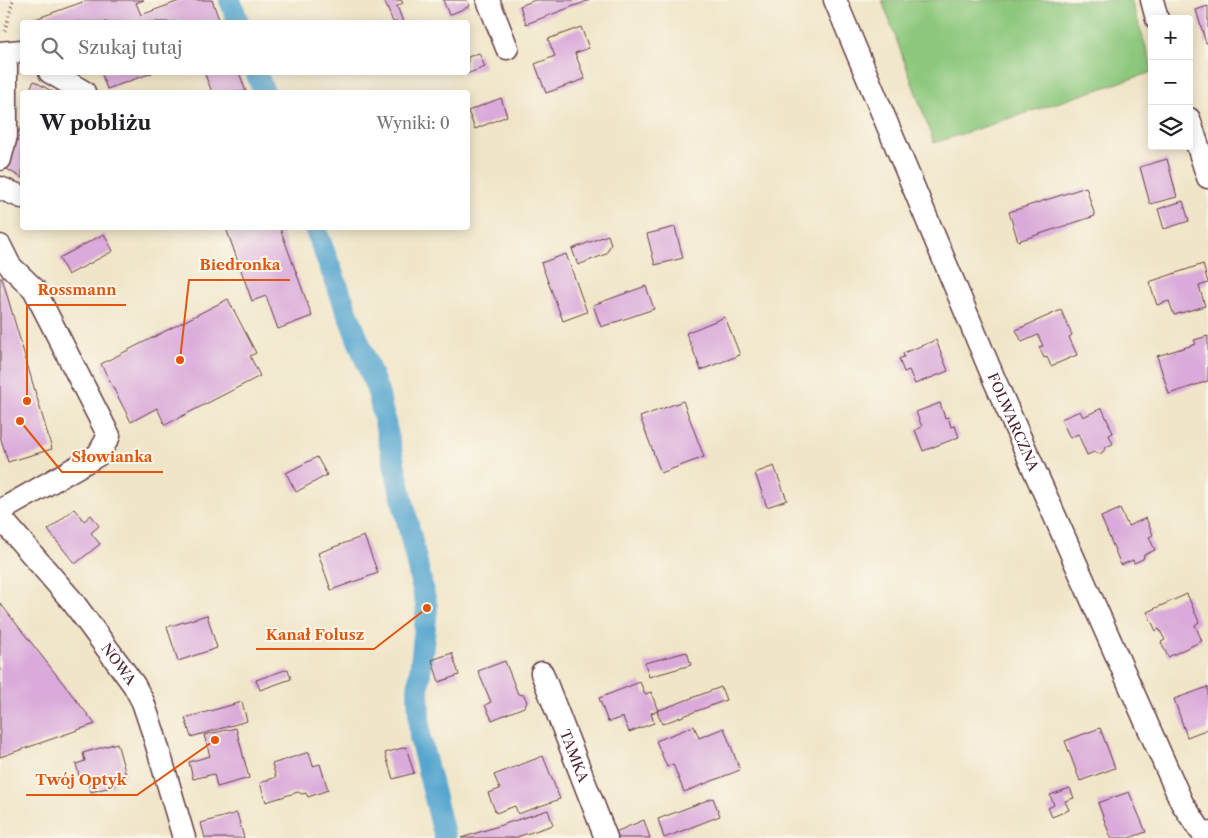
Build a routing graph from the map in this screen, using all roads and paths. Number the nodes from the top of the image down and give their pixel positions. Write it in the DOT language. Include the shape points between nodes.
graph roads {
  1 [pos="13,0"];
  2 [pos="488,0"];
  3 [pos="834,0"];
  4 [pos="1152,0"];
  5 [pos="1157,15"];
  6 [pos="507,48"];
  7 [pos="20,51"];
  8 [pos="6,57"];
  9 [pos="55,75"];
  10 [pos="79,75"];
  11 [pos="81,90"];
  12 [pos="99,90"];
  13 [pos="1193,131"];
  14 [pos="0,159"];
  15 [pos="1208,178"];
  16 [pos="0,188"];
  17 [pos="20,196"];
  18 [pos="0,246"];
  19 [pos="0,511"];
  20 [pos="0,517"];
  21 [pos="542,673"];
  22 [pos="1208,833"];
  23 [pos="184,838"];
  24 [pos="606,838"];
  1 -- 8 [label="path"];
  2 -- 6 [label="street"];
  3 -- 22 [label="street, FOLWARCZNA" via="994,379 1182,803 1200,830"];
  4 -- 5 [label="street"];
  7 -- 8 [label="street"];
  8 -- 14 [label="street" via="6,136"];
  9 -- 11 [label="street"];
  10 -- 12 [label="street"];
  13 -- 15 [label="street"];
  16 -- 17 [label="street"];
  18 -- 19 [label="street" via="10,266 34,289 109,436 98,455"];
  20 -- 23 [label="street, NOWA" via="73,602 134,686 153,732"];
  21 -- 24 [label="street, TAMKA"];
}
